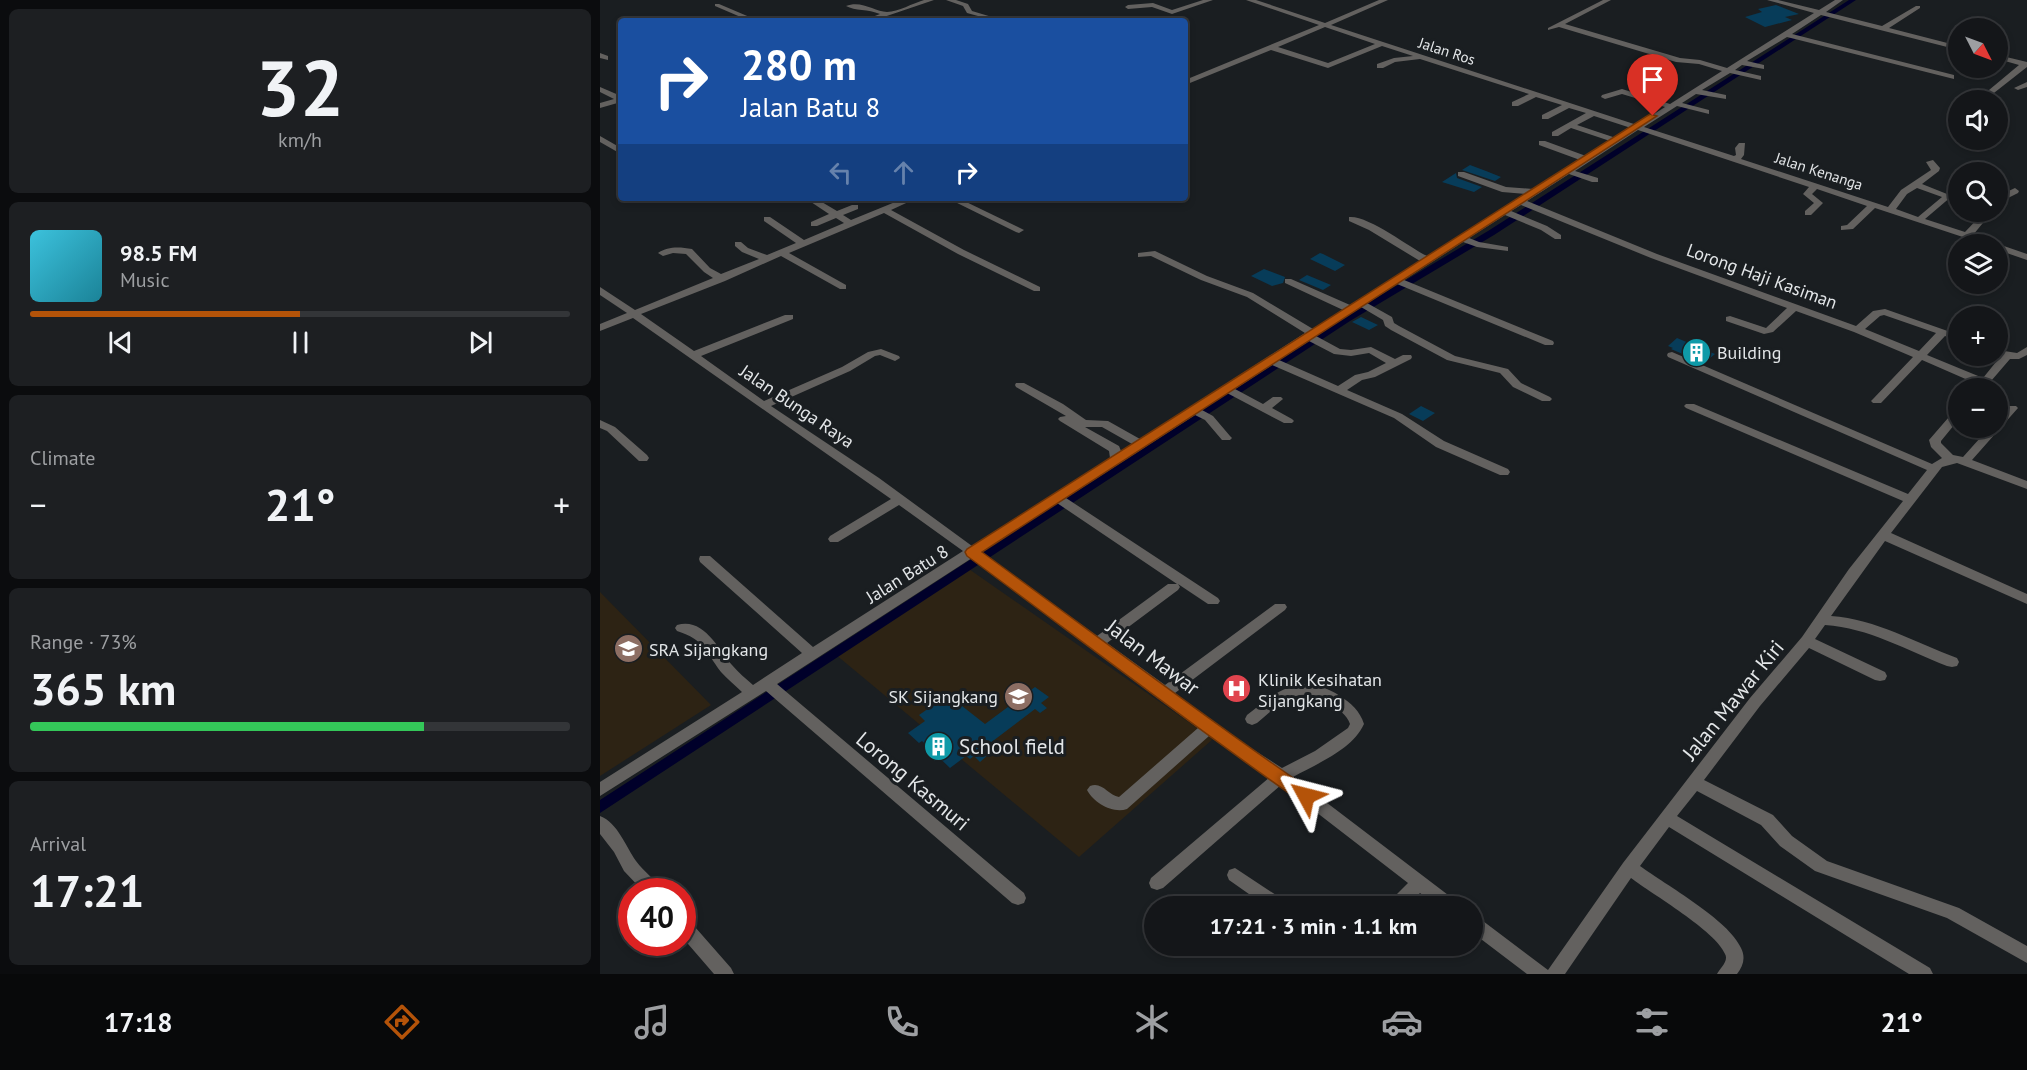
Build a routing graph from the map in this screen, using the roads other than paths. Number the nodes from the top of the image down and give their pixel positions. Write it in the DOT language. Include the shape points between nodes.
graph roads {
  1 [pos="931,0"];
  2 [pos="949,0"];
  3 [pos="1210,0"];
  4 [pos="1249,0"];
  5 [pos="1385,0"];
  6 [pos="1608,0"];
  7 [pos="1770,0"];
  8 [pos="1840,0"];
  9 [pos="717,4"];
  10 [pos="849,6"];
  11 [pos="1128,7"];
  12 [pos="1918,7"];
  13 [pos="1823,14"];
  14 [pos="885,15"];
  15 [pos="989,17"];
  16 [pos="749,18"];
  17 [pos="875,18"];
  18 [pos="1560,24"];
  19 [pos="1324,25"];
  20 [pos="1550,29"];
  21 [pos="1883,29"];
  22 [pos="1789,35"];
  23 [pos="1381,44"];
  24 [pos="1948,45"];
  25 [pos="1270,47"];
  26 [pos="1421,57"];
  27 [pos="2008,60"];
  28 [pos="1746,64"];
  29 [pos="2026,64"];
  30 [pos="1380,66"];
  31 [pos="1948,76"];
  32 [pos="1758,78"];
  33 [pos="1188,82"];
  34 [pos="2027,84"];
  35 [pos="600,88"];
  36 [pos="2018,88"];
  37 [pos="1994,90"];
  38 [pos="1696,92"];
  39 [pos="1536,94"];
  40 [pos="618,97"];
  41 [pos="1605,97"];
  42 [pos="1723,98"];
  43 [pos="618,100"];
  44 [pos="1515,104"];
  45 [pos="1568,105"];
  46 [pos="1674,105"];
  47 [pos="600,106"];
  48 [pos="1706,112"];
  49 [pos="1593,113"];
  50 [pos="1545,117"];
  51 [pos="1569,125"];
  52 [pos="1639,128"];
  53 [pos="1555,134"];
  54 [pos="600,138"];
  55 [pos="1615,140"];
  56 [pos="1542,143"];
  57 [pos="1742,145"];
  58 [pos="618,150"];
  59 [pos="1720,154"];
  60 [pos="1586,159"];
  61 [pos="1736,159"];
  62 [pos="1708,160"];
  63 [pos="1929,162"];
  64 [pos="1571,172"];
  65 [pos="1461,174"];
  66 [pos="1590,178"];
  67 [pos="1916,185"];
  68 [pos="1815,186"];
  69 [pos="2015,191"];
  70 [pos="1534,192"];
  71 [pos="2008,195"];
  72 [pos="814,201"];
  73 [pos="906,201"];
  74 [pos="957,201"];
  75 [pos="1522,203"];
  76 [pos="1873,205"];
  77 [pos="855,207"];
  78 [pos="884,210"];
  79 [pos="1890,211"];
  80 [pos="1808,213"];
  81 [pos="836,214"];
  82 [pos="1512,214"];
  83 [pos="767,219"];
  84 [pos="1353,219"];
  85 [pos="1919,220"];
  86 [pos="1979,222"];
  87 [pos="814,224"];
  88 [pos="851,224"];
  89 [pos="1844,228"];
  90 [pos="1019,230"];
  91 [pos="1961,234"];
  92 [pos="1969,234"];
  93 [pos="1558,237"];
  94 [pos="1470,241"];
  95 [pos="738,244"];
  96 [pos="804,244"];
  97 [pos="1505,249"];
  98 [pos="2008,250"];
  99 [pos="663,253"];
  100 [pos="783,253"];
  101 [pos="1141,255"];
  102 [pos="2026,255"];
  103 [pos="768,260"];
  104 [pos="1426,260"];
  105 [pos="707,270"];
  106 [pos="722,279"];
  107 [pos="1288,281"];
  108 [pos="1403,283"];
  109 [pos="709,284"];
  110 [pos="843,287"];
  111 [pos="1037,289"];
  112 [pos="600,290"];
  113 [pos="1358,306"];
  114 [pos="1794,307"];
  115 [pos="633,314"];
  116 [pos="789,316"];
  117 [pos="1730,319"];
  118 [pos="600,328"];
  119 [pos="1858,330"];
  120 [pos="1943,332"];
  121 [pos="1948,334"];
  122 [pos="1313,337"];
  123 [pos="1549,343"];
  124 [pos="2027,350"];
  125 [pos="1672,355"];
  126 [pos="1921,355"];
  127 [pos="2008,355"];
  128 [pos="692,356"];
  129 [pos="1407,357"];
  130 [pos="895,358"];
  131 [pos="1272,361"];
  132 [pos="1394,363"];
  133 [pos="1966,378"];
  134 [pos="1020,385"];
  135 [pos="1235,388"];
  136 [pos="1339,390"];
  137 [pos="1546,399"];
  138 [pos="1877,401"];
  139 [pos="764,405"];
  140 [pos="1690,406"];
  141 [pos="2012,408"];
  142 [pos="1199,413"];
  143 [pos="2008,413"];
  144 [pos="1064,419"];
  145 [pos="1288,421"];
  146 [pos="600,423"];
  147 [pos="1948,425"];
  148 [pos="1226,438"];
  149 [pos="1986,438"];
  150 [pos="1141,444"];
  151 [pos="643,459"];
  152 [pos="1116,459"];
  153 [pos="1950,459"];
  154 [pos="1965,461"];
  155 [pos="1935,469"];
  156 [pos="1504,472"];
  157 [pos="2027,485"];
  158 [pos="1056,497"];
  159 [pos="900,499"];
  160 [pos="1911,499"];
  161 [pos="1884,535"];
  162 [pos="834,539"];
  163 [pos="974,554"];
  164 [pos="705,559"];
  165 [pos="1173,587"];
  166 [pos="2027,599"];
  167 [pos="1213,601"];
  168 [pos="1280,607"];
  169 [pos="1823,620"];
  170 [pos="681,628"];
  171 [pos="1807,641"];
  172 [pos="1098,643"];
  173 [pos="812,654"];
  174 [pos="1952,662"];
  175 [pos="1880,676"];
  176 [pos="773,689"];
  177 [pos="752,693"];
  178 [pos="1165,693"];
  179 [pos="1252,719"];
  180 [pos="1208,728"];
  181 [pos="1281,776"];
  182 [pos="1695,782"];
  183 [pos="600,790"];
  184 [pos="1095,790"];
  185 [pos="1667,818"];
  186 [pos="600,823"];
  187 [pos="1629,868"];
  188 [pos="1235,875"];
  189 [pos="641,878"];
  190 [pos="1157,883"];
  191 [pos="1419,883"];
  192 [pos="1265,896"];
  193 [pos="1406,896"];
  194 [pos="1437,896"];
  195 [pos="1018,898"];
  196 [pos="1483,930"];
  197 [pos="696,941"];
  198 [pos="2027,955"];
  199 [pos="724,974"];
  200 [pos="1541,974"];
  201 [pos="1555,974"];
  202 [pos="1726,974"];
  203 [pos="1924,974"];
  1 -- 14 [label="street"];
  2 -- 15 [label="street" via="966,5 969,12"];
  3 -- 11 [label="street" via="1172,12 1153,5"];
  4 -- 19 [label="street, Jalan Ros"];
  5 -- 19 [label="street"];
  6 -- 18 [label="street"];
  7 -- 13 [label="street"];
  8 -- 13 [label="street, Jalan Batu 8"];
  9 -- 16 [label="street"];
  10 -- 14 [label="street" via="869,7"];
  12 -- 21 [label="street"];
  13 -- 21 [label="street"];
  13 -- 22 [label="street, Jalan Batu 8"];
  14 -- 17 [label="street"];
  18 -- 20 [label="street"];
  18 -- 28 [label="street" via="1678,60"];
  19 -- 23 [label="street, Jalan Ros"];
  19 -- 25 [label="street"];
  21 -- 24 [label="street"];
  22 -- 28 [label="street, Jalan Batu 8"];
  22 -- 31 [label="street"];
  23 -- 25 [label="street" via="1328,66"];
  23 -- 26 [label="street, Jalan Ros"];
  25 -- 33 [label="street"];
  26 -- 30 [label="street"];
  26 -- 39 [label="street, Jalan Ros"];
  27 -- 29 [label="street"];
  28 -- 32 [label="street" via="1748,75"];
  28 -- 38 [label="street, Jalan Batu 8"];
  29 -- 37 [label="street"];
  34 -- 36 [label="street"];
  35 -- 40 [label="street"];
  38 -- 42 [label="street"];
  38 -- 46 [label="street, Jalan Batu 8"];
  39 -- 44 [label="street"];
  39 -- 45 [label="street, Jalan Ros"];
  41 -- 46 [label="street" via="1622,92"];
  43 -- 47 [label="street"];
  45 -- 49 [label="street, Jalan Ros"];
  45 -- 50 [label="street"];
  46 -- 48 [label="street"];
  46 -- 52 [label="street, Jalan Batu 8"];
  49 -- 51 [label="street"];
  49 -- 52 [label="street, Jalan Ros"];
  51 -- 53 [label="street"];
  51 -- 55 [label="street"];
  52 -- 55 [label="street, Jalan Batu 8"];
  52 -- 59 [label="street, Jalan Kenanga"];
  54 -- 58 [label="street"];
  55 -- 60 [label="street, Jalan Batu 8"];
  56 -- 60 [label="street"];
  57 -- 61 [label="street"];
  59 -- 61 [label="street, Jalan Kenanga"];
  59 -- 62 [label="street"];
  60 -- 64 [label="street, Jalan Batu 8"];
  61 -- 68 [label="street, Jalan Kenanga"];
  63 -- 67 [label="street" via="1935,171"];
  64 -- 66 [label="street"];
  64 -- 70 [label="street, Jalan Batu 8"];
  65 -- 70 [label="street" via="1505,190"];
  67 -- 79 [label="street" via="1904,192"];
  67 -- 85 [label="street" via="1948,196"];
  68 -- 76 [label="street, Jalan Kenanga"];
  68 -- 80 [label="street" via="1807,194 1820,203"];
  69 -- 71 [label="street"];
  70 -- 75 [label="street, Jalan Batu 8"];
  72 -- 81 [label="street"];
  73 -- 78 [label="street"];
  74 -- 90 [label="street"];
  75 -- 82 [label="street, Jalan Batu 8"];
  75 -- 114 [label="street, Lorong Haji Kasiman"];
  76 -- 79 [label="street, Jalan Kenanga"];
  76 -- 89 [label="street"];
  77 -- 81 [label="street"];
  78 -- 88 [label="street"];
  78 -- 111 [label="street"];
  79 -- 85 [label="street, Jalan Kenanga"];
  81 -- 87 [label="street"];
  81 -- 88 [label="street"];
  82 -- 93 [label="street"];
  82 -- 94 [label="street, Jalan Batu 8"];
  83 -- 96 [label="street"];
  84 -- 104 [label="street" via="1382,231"];
  85 -- 91 [label="street, Jalan Kenanga"];
  86 -- 92 [label="street"];
  88 -- 96 [label="street"];
  94 -- 97 [label="street"];
  94 -- 104 [label="street, Jalan Batu 8"];
  95 -- 103 [label="street"];
  96 -- 100 [label="street"];
  98 -- 102 [label="street"];
  99 -- 105 [label="street" via="689,251"];
  100 -- 103 [label="street"];
  100 -- 110 [label="street"];
  101 -- 122 [label="street" via="1152,253 1250,295"];
  103 -- 106 [label="street"];
  104 -- 108 [label="street, Jalan Batu 8"];
  105 -- 106 [label="street"];
  105 -- 109 [label="street" via="699,276"];
  106 -- 109 [label="street"];
  107 -- 113 [label="street"];
  108 -- 113 [label="street, Jalan Batu 8"];
  108 -- 123 [label="street"];
  109 -- 115 [label="street"];
  112 -- 115 [label="street, Jalan Bunga Raya"];
  113 -- 122 [label="street, Jalan Batu 8"];
  113 -- 137 [label="street" via="1375,311 1395,328 1451,358 1504,371 1517,385"];
  114 -- 117 [label="street" via="1764,331"];
  114 -- 119 [label="street, Lorong Haji Kasiman"];
  115 -- 118 [label="street"];
  115 -- 128 [label="street, Jalan Bunga Raya"];
  116 -- 128 [label="street"];
  119 -- 120 [label="street" via="1877,313 1885,312"];
  119 -- 126 [label="street, Lorong Haji Kasiman"];
  120 -- 121 [label="street"];
  120 -- 126 [label="street"];
  122 -- 131 [label="street, Jalan Batu 8"];
  122 -- 132 [label="street" via="1338,352 1371,350"];
  124 -- 127 [label="street" via="2019,356"];
  125 -- 155 [label="street"];
  126 -- 133 [label="street, Lorong Haji Kasiman"];
  126 -- 138 [label="street"];
  128 -- 139 [label="street, Jalan Bunga Raya"];
  129 -- 132 [label="street"];
  130 -- 139 [label="street" via="881,352 872,354"];
  131 -- 135 [label="street, Jalan Batu 8"];
  131 -- 136 [label="street"];
  132 -- 136 [label="street"];
  134 -- 150 [label="street" via="1082,422 1104,423"];
  135 -- 142 [label="street, Jalan Batu 8"];
  135 -- 145 [label="street" via="1271,403"];
  136 -- 156 [label="street" via="1398,416 1440,444"];
  139 -- 159 [label="street, Jalan Bunga Raya"];
  140 -- 160 [label="street"];
  141 -- 143 [label="street"];
  142 -- 148 [label="street"];
  142 -- 150 [label="street, Jalan Batu 8"];
  144 -- 152 [label="street" via="1115,449"];
  146 -- 151 [label="street"];
  147 -- 153 [label="street" via="1935,444"];
  149 -- 154 [label="street"];
  150 -- 152 [label="street, Jalan Batu 8"];
  152 -- 158 [label="street, Jalan Batu 8"];
  153 -- 154 [label="street"];
  153 -- 155 [label="street, Jalan Mawar Kiri"];
  154 -- 157 [label="street"];
  155 -- 160 [label="street, Jalan Mawar Kiri"];
  158 -- 163 [label="street, Jalan Batu 8"];
  158 -- 167 [label="street"];
  159 -- 162 [label="street"];
  159 -- 163 [label="street, Jalan Bunga Raya"];
  160 -- 161 [label="street, Jalan Mawar Kiri"];
  161 -- 166 [label="street"];
  161 -- 169 [label="street, Jalan Mawar Kiri"];
  163 -- 172 [label="street, Jalan Mawar"];
  163 -- 173 [label="street, Jalan Batu 8"];
  164 -- 173 [label="street"];
  165 -- 172 [label="street"];
  168 -- 178 [label="street"];
  169 -- 171 [label="street, Jalan Mawar Kiri"];
  169 -- 174 [label="street" via="1862,624"];
  170 -- 177 [label="street" via="702,636 724,666"];
  171 -- 175 [label="street"];
  171 -- 182 [label="street, Jalan Mawar Kiri"];
  172 -- 178 [label="street, Jalan Mawar"];
  173 -- 176 [label="street, Jalan Batu 8"];
  176 -- 177 [label="street, Jalan Batu 8"];
  176 -- 195 [label="street, Lorong Kasmuri"];
  177 -- 183 [label="street, Jalan Batu 8"];
  178 -- 180 [label="street, Jalan Mawar"];
  179 -- 181 [label="street" via="1279,698 1302,689 1317,689 1355,717 1353,732"];
  180 -- 181 [label="street, Jalan Mawar"];
  180 -- 184 [label="street" via="1122,804 1112,803"];
  181 -- 190 [label="street"];
  181 -- 191 [label="street, Jalan Mawar"];
  182 -- 185 [label="street, Jalan Mawar Kiri"];
  182 -- 198 [label="street" via="1767,820 1786,841 1821,866 1953,913"];
  185 -- 187 [label="street, Jalan Mawar Kiri"];
  185 -- 203 [label="street"];
  186 -- 189 [label="street"];
  187 -- 201 [label="street, Jalan Mawar Kiri"];
  187 -- 202 [label="street" via="1716,929 1734,951 1735,963"];
  188 -- 192 [label="street"];
  191 -- 193 [label="street"];
  191 -- 194 [label="street, Jalan Mawar"];
  196 -- 200 [label="street"];
  197 -- 199 [label="street"];
}
